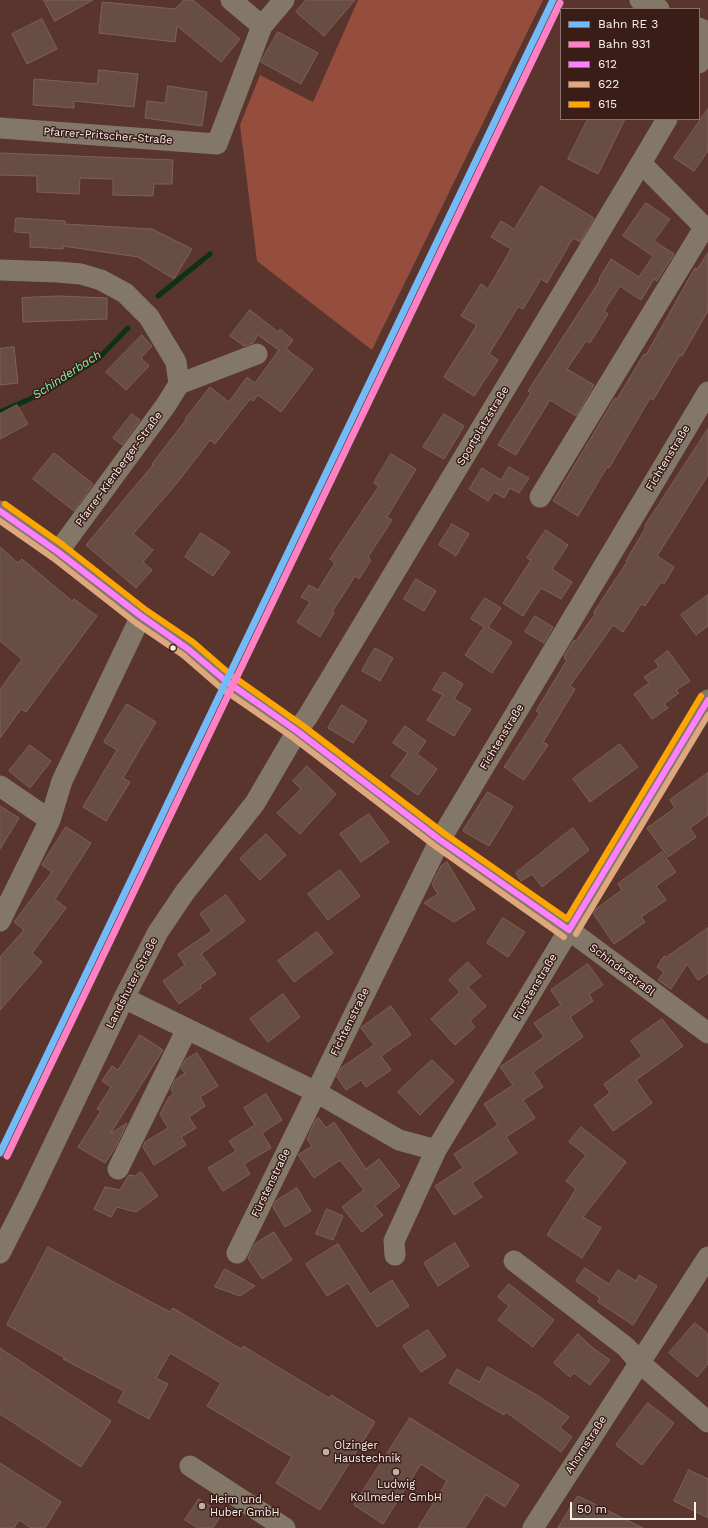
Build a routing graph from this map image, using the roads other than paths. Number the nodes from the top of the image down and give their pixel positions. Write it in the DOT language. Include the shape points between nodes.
graph roads {
  1 [pos="231,0"];
  2 [pos="284,0"];
  3 [pos="640,0"];
  4 [pos="657,8"];
  5 [pos="262,26"];
  6 [pos="708,47"];
  7 [pos="700,61"];
  8 [pos="666,120"];
  9 [pos="0,128"];
  10 [pos="642,163"];
  11 [pos="706,230"];
  12 [pos="0,270"];
  13 [pos="257,354"];
  14 [pos="179,384"];
  15 [pos="708,392"];
  16 [pos="540,497"];
  17 [pos="0,511"];
  18 [pos="58,552"];
  19 [pos="141,616"];
  20 [pos="708,700"];
  21 [pos="297,731"];
  22 [pos="0,786"];
  23 [pos="50,820"];
  24 [pos="440,840"];
  25 [pos="0,921"];
  26 [pos="569,930"];
  27 [pos="124,998"];
  28 [pos="705,1025"];
  29 [pos="187,1029"];
  30 [pos="316,1092"];
  31 [pos="436,1150"];
  32 [pos="118,1169"];
  33 [pos="0,1253"];
  34 [pos="236,1253"];
  35 [pos="395,1255"];
  36 [pos="708,1258"];
  37 [pos="514,1261"];
  38 [pos="640,1363"];
  39 [pos="708,1422"];
  40 [pos="190,1466"];
  41 [pos="285,1528"];
  42 [pos="533,1528"];
  1 -- 5 [label="street"];
  2 -- 5 [label="street"];
  3 -- 4 [label="street"];
  5 -- 9 [label="street, Pfarrer-Pritscher-Straße" via="217,144"];
  6 -- 7 [label="street"];
  8 -- 10 [label="street, Sportplatzstraße"];
  10 -- 11 [label="street"];
  10 -- 21 [label="street, Sportplatzstraße"];
  11 -- 16 [label="street"];
  12 -- 14 [label="street" via="81,274 101,280 125,293 149,317 165,342 176,362"];
  13 -- 14 [label="street"];
  14 -- 18 [label="street, Pfarrer-Kienberger-Straße"];
  15 -- 24 [label="street, Fichtenstraße"];
  17 -- 18 [label="street"];
  18 -- 19 [label="street"];
  19 -- 21 [label="street, Schinderstraßl"];
  19 -- 23 [label="street" via="62,781"];
  20 -- 26 [label="street, Fürstenstraße"];
  21 -- 24 [label="street, Schinderstraßl"];
  21 -- 27 [label="street, Landshuter Straße" via="255,803 158,932"];
  22 -- 23 [label="street"];
  23 -- 25 [label="street"];
  24 -- 26 [label="street, Schinderstraßl"];
  24 -- 30 [label="street, Fichtenstraße"];
  26 -- 28 [label="street, Schinderstraßl"];
  26 -- 31 [label="street, Fürstenstraße"];
  27 -- 29 [label="street"];
  27 -- 33 [label="street, Landshuter Straße"];
  29 -- 30 [label="street"];
  29 -- 32 [label="street"];
  30 -- 31 [label="street" via="400,1140"];
  30 -- 34 [label="street, Fürstenstraße"];
  31 -- 35 [label="street, Fürstenstraße" via="394,1241"];
  36 -- 38 [label="street, Ahornstraße"];
  37 -- 38 [label="street" via="626,1347"];
  38 -- 39 [label="street"];
  38 -- 42 [label="street, Ahornstraße"];
  40 -- 41 [label="street"];
}
